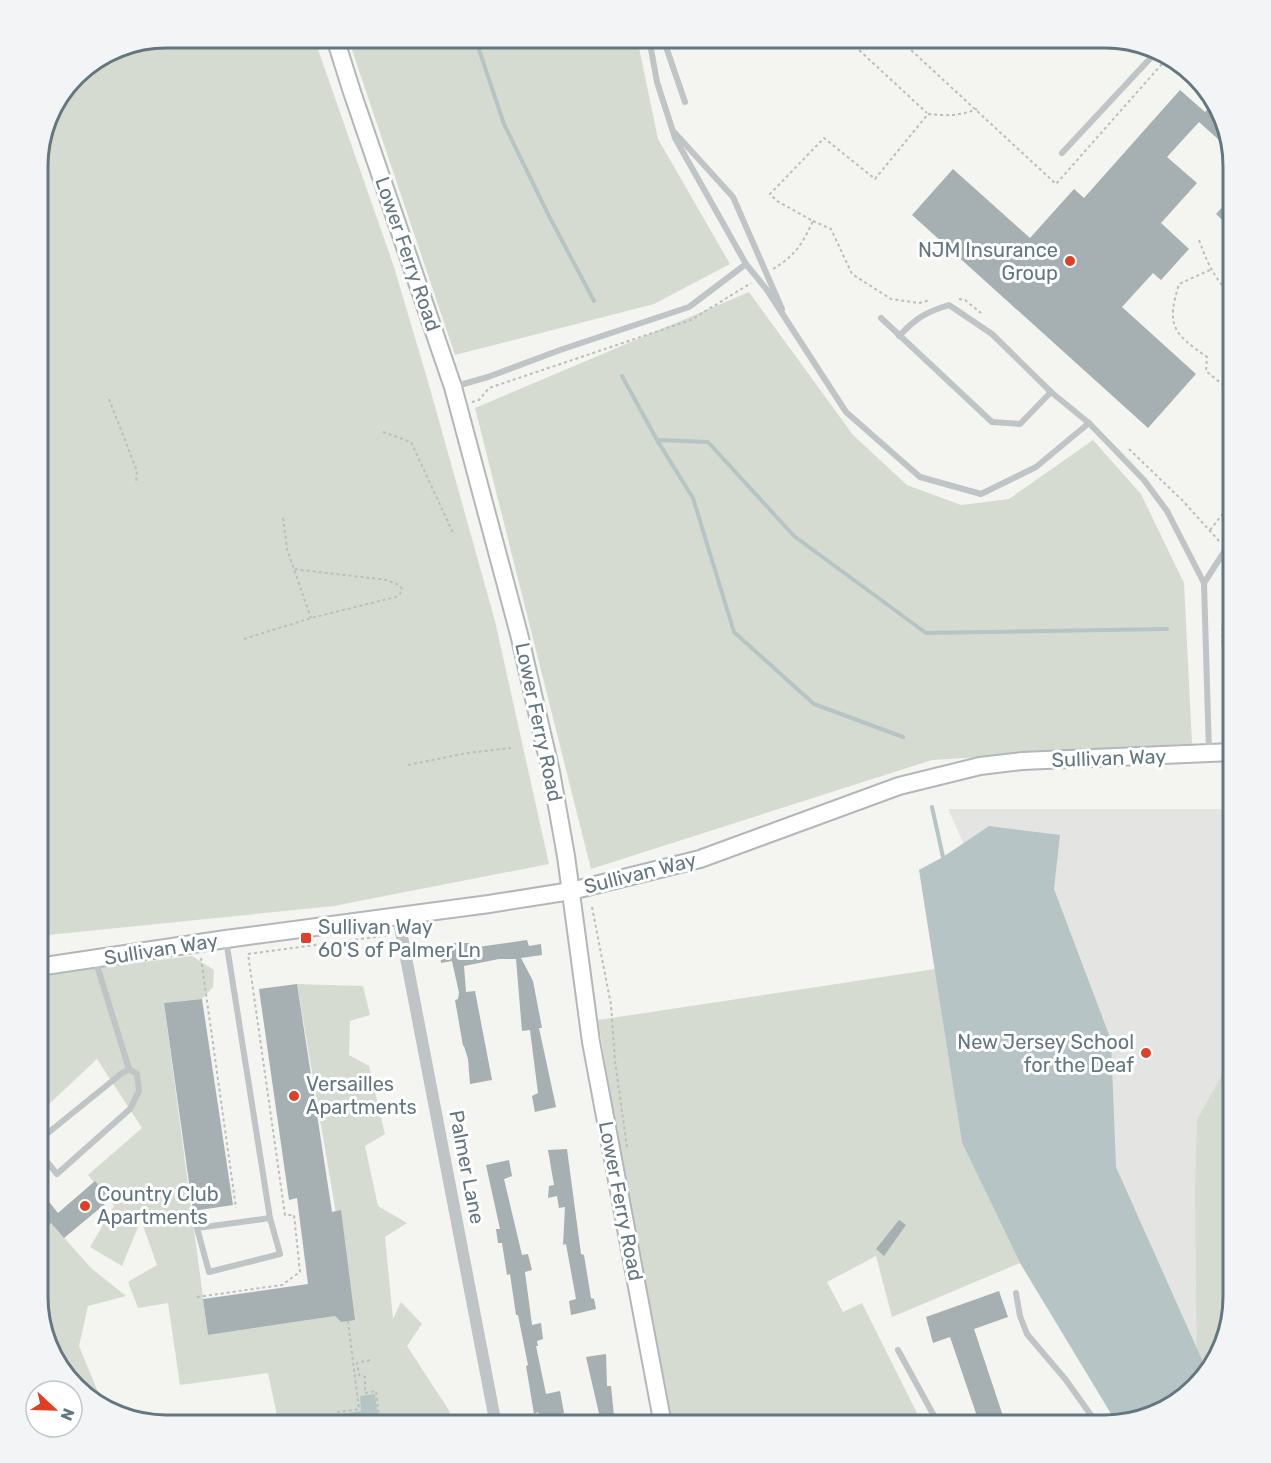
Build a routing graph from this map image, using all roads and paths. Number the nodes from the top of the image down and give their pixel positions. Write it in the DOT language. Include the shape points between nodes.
graph roads {
  1 [pos="338,48"];
  2 [pos="651,48"];
  3 [pos="666,48"];
  4 [pos="857,48"];
  5 [pos="909,48"];
  6 [pos="1151,57"];
  7 [pos="1163,63"];
  8 [pos="685,102"];
  9 [pos="928,114"];
  10 [pos="672,130"];
  11 [pos="1062,153"];
  12 [pos="1199,240"];
  13 [pos="746,264"];
  14 [pos="1210,270"];
  15 [pos="1223,287"];
  16 [pos="880,318"];
  17 [pos="787,322"];
  18 [pos="899,336"];
  19 [pos="1223,385"];
  20 [pos="453,387"];
  21 [pos="1052,392"];
  22 [pos="109,399"];
  23 [pos="1089,423"];
  24 [pos="383,432"];
  25 [pos="136,484"];
  26 [pos="1223,514"];
  27 [pos="283,518"];
  28 [pos="1210,530"];
  29 [pos="453,533"];
  30 [pos="1223,554"];
  31 [pos="294,569"];
  32 [pos="1204,583"];
  33 [pos="311,618"];
  34 [pos="244,639"];
  35 [pos="512,748"];
  36 [pos="1223,752"];
  37 [pos="1209,753"];
  38 [pos="408,765"];
  39 [pos="571,891"];
  40 [pos="592,907"];
  41 [pos="398,916"];
  42 [pos="402,934"];
  43 [pos="225,939"];
  44 [pos="95,958"];
  45 [pos="201,958"];
  46 [pos="48,965"];
  47 [pos="129,1069"];
  48 [pos="48,1133"];
  49 [pos="628,1154"];
  50 [pos="48,1163"];
  51 [pos="237,1208"];
  52 [pos="270,1218"];
  53 [pos="1017,1293"];
  54 [pos="198,1298"];
  55 [pos="348,1321"];
  56 [pos="898,1350"];
  57 [pos="370,1360"];
  58 [pos="355,1363"];
  59 [pos="365,1393"];
  60 [pos="357,1395"];
  61 [pos="338,1415"];
  62 [pos="379,1415"];
  63 [pos="494,1415"];
  64 [pos="661,1415"];
  65 [pos="934,1415"];
  66 [pos="1091,1415"];
  1 -- 20 [label="main road, Lower Ferry Road"];
  2 -- 10 [label="lane"];
  3 -- 8 [label="lane"];
  4 -- 9 [label="path"];
  5 -- 7 [label="path" via="1056,184"];
  6 -- 11 [label="lane"];
  10 -- 13 [label="lane"];
  10 -- 17 [label="lane" via="733,197"];
  12 -- 14 [label="path"];
  13 -- 17 [label="lane"];
  13 -- 20 [label="lane" via="689,307"];
  14 -- 15 [label="path"];
  14 -- 19 [label="path" via="1179,284 1172,307 1174,329 1207,357 1206,371"];
  16 -- 18 [label="lane"];
  17 -- 23 [label="lane" via="846,412 920,477 981,494 1036,467"];
  18 -- 21 [label="lane" via="926,312 949,305 992,334"];
  18 -- 21 [label="lane" via="992,422 1020,424"];
  20 -- 39 [label="main road, Lower Ferry Road" via="519,634 551,772"];
  21 -- 23 [label="lane"];
  22 -- 25 [label="path" via="137,471"];
  23 -- 32 [label="lane" via="1144,480 1167,511"];
  24 -- 29 [label="path" via="411,442"];
  26 -- 28 [label="path"];
  27 -- 31 [label="path"];
  30 -- 32 [label="lane"];
  31 -- 33 [label="path"];
  31 -- 33 [label="path" via="394,582 402,590 396,597"];
  32 -- 37 [label="lane"];
  33 -- 34 [label="path"];
  35 -- 38 [label="path"];
  36 -- 37 [label="main road, Sullivan Way"];
  37 -- 39 [label="main road, Sullivan Way" via="980,766 899,786 700,859"];
  39 -- 41 [label="main road, Sullivan Way"];
  39 -- 64 [label="main road, Lower Ferry Road" via="591,1042"];
  40 -- 49 [label="path" via="610,1005"];
  41 -- 42 [label="street, Palmer Lane"];
  41 -- 43 [label="main road, Sullivan Way"];
  42 -- 54 [label="path" via="248,954 285,1215 294,1215 300,1272 282,1285"];
  42 -- 63 [label="street, Palmer Lane"];
  43 -- 44 [label="main road, Sullivan Way"];
  43 -- 52 [label="lane"];
  44 -- 46 [label="main road, Sullivan Way"];
  44 -- 47 [label="lane"];
  45 -- 51 [label="path"];
  47 -- 48 [label="lane"];
  47 -- 50 [label="lane" via="137,1074 139,1090 130,1109 57,1174"];
  52 -- 52 [label="lane" via="280,1254 209,1272 197,1228"];
  53 -- 66 [label="lane" via="1027,1334"];
  55 -- 58 [label="path"];
  56 -- 65 [label="lane"];
  57 -- 58 [label="path"];
  58 -- 59 [label="path" via="358,1375 365,1377"];
  58 -- 60 [label="path"];
  59 -- 60 [label="path"];
  59 -- 62 [label="path" via="376,1391"];
  60 -- 61 [label="path" via="359,1409 338,1412"];
}
